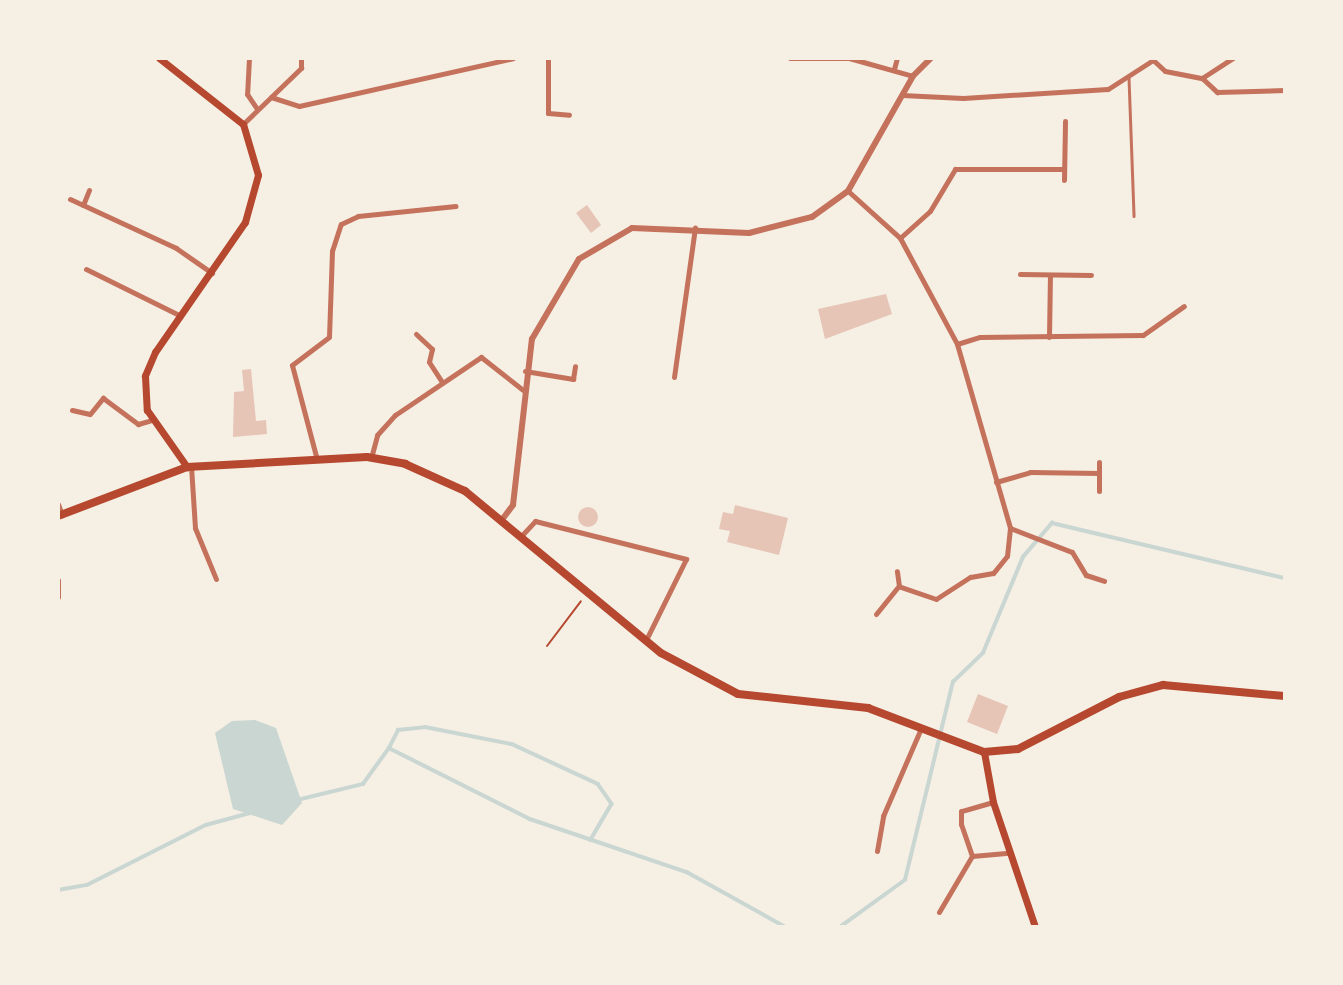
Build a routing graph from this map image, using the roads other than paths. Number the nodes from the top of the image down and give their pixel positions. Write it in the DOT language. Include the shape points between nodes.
graph roads {
  1 [pos="159,58"];
  2 [pos="249,58"];
  3 [pos="301,58"];
  4 [pos="513,58"];
  5 [pos="548,58"];
  6 [pos="790,58"];
  7 [pos="897,58"];
  8 [pos="931,58"];
  9 [pos="1233,58"];
  10 [pos="1152,59"];
  11 [pos="894,69"];
  12 [pos="913,76"];
  13 [pos="1129,78"];
  14 [pos="1202,78"];
  15 [pos="1285,90"];
  16 [pos="902,95"];
  17 [pos="271,97"];
  18 [pos="257,109"];
  19 [pos="569,115"];
  20 [pos="1065,121"];
  21 [pos="243,124"];
  22 [pos="1064,169"];
  23 [pos="1064,180"];
  24 [pos="89,190"];
  25 [pos="848,191"];
  26 [pos="71,199"];
  27 [pos="83,205"];
  28 [pos="455,206"];
  29 [pos="1134,216"];
  30 [pos="695,227"];
  31 [pos="900,238"];
  32 [pos="86,269"];
  33 [pos="212,273"];
  34 [pos="1020,274"];
  35 [pos="1050,275"];
  36 [pos="1091,275"];
  37 [pos="1184,306"];
  38 [pos="181,316"];
  39 [pos="416,334"];
  40 [pos="1048,337"];
  41 [pos="957,344"];
  42 [pos="575,366"];
  43 [pos="526,370"];
  44 [pos="674,377"];
  45 [pos="442,382"];
  46 [pos="523,390"];
  47 [pos="72,410"];
  48 [pos="152,419"];
  49 [pos="316,456"];
  50 [pos="371,458"];
  51 [pos="1099,462"];
  52 [pos="189,467"];
  53 [pos="1099,473"];
  54 [pos="996,481"];
  55 [pos="1099,491"];
  56 [pos="58,504"];
  57 [pos="60,515"];
  58 [pos="504,517"];
  59 [pos="1010,528"];
  60 [pos="523,534"];
  61 [pos="897,570"];
  62 [pos="216,579"];
  63 [pos="58,580"];
  64 [pos="1104,581"];
  65 [pos="899,586"];
  66 [pos="58,597"];
  67 [pos="876,614"];
  68 [pos="646,640"];
  69 [pos="1285,696"];
  70 [pos="921,728"];
  71 [pos="984,752"];
  72 [pos="993,802"];
  73 [pos="877,851"];
  74 [pos="1009,853"];
  75 [pos="972,856"];
  76 [pos="939,912"];
  77 [pos="1035,927"];
  1 -- 21 [label="main road"];
  2 -- 18 [label="street" via="247,93"];
  3 -- 17 [label="street" via="301,68"];
  4 -- 17 [label="street" via="299,106"];
  5 -- 19 [label="street" via="548,113"];
  6 -- 11 [label="street" via="849,58"];
  7 -- 11 [label="street"];
  8 -- 12 [label="street"];
  9 -- 14 [label="street"];
  10 -- 13 [label="street"];
  10 -- 14 [label="street" via="1182,77"];
  11 -- 12 [label="street"];
  12 -- 16 [label="street"];
  13 -- 16 [label="street" via="1108,89 963,98"];
  13 -- 29 [label="lane"];
  14 -- 15 [label="street" via="1217,92"];
  16 -- 25 [label="street"];
  17 -- 18 [label="street"];
  18 -- 21 [label="street"];
  20 -- 22 [label="street"];
  21 -- 33 [label="main road" via="256,158 256,190 245,222"];
  22 -- 23 [label="street"];
  22 -- 31 [label="street" via="955,169 930,211"];
  24 -- 27 [label="street"];
  25 -- 30 [label="street" via="787,228 749,233"];
  25 -- 31 [label="street"];
  26 -- 27 [label="street"];
  27 -- 33 [label="street" via="176,248"];
  28 -- 49 [label="street" via="358,216 341,225 332,251 329,337 292,365"];
  30 -- 43 [label="street" via="632,228 590,248 542,314"];
  30 -- 44 [label="street"];
  31 -- 41 [label="street"];
  32 -- 38 [label="street"];
  33 -- 38 [label="main road"];
  34 -- 35 [label="street"];
  35 -- 36 [label="street"];
  35 -- 40 [label="street"];
  37 -- 40 [label="street" via="1143,335"];
  38 -- 48 [label="main road" via="148,364 144,391"];
  39 -- 45 [label="street" via="432,349 429,362"];
  40 -- 41 [label="street" via="980,337"];
  41 -- 54 [label="street"];
  42 -- 43 [label="street" via="573,379"];
  43 -- 46 [label="street"];
  45 -- 46 [label="street" via="481,357"];
  45 -- 50 [label="street" via="419,393 380,430"];
  46 -- 58 [label="street" via="514,500"];
  47 -- 48 [label="street" via="90,414 103,398 138,424"];
  48 -- 52 [label="main road"];
  49 -- 50 [label="main road"];
  49 -- 52 [label="main road"];
  50 -- 58 [label="main road" via="436,477"];
  51 -- 53 [label="street"];
  52 -- 57 [label="main road"];
  52 -- 62 [label="street" via="195,528"];
  53 -- 54 [label="street" via="1030,472"];
  53 -- 55 [label="street"];
  54 -- 59 [label="street"];
  56 -- 57 [label="street"];
  58 -- 60 [label="main road"];
  59 -- 64 [label="street" via="1072,552 1086,575"];
  59 -- 65 [label="street" via="1007,556 993,573 970,577 936,599"];
  60 -- 68 [label="main road"];
  60 -- 68 [label="street" via="535,521 686,559"];
  61 -- 65 [label="street"];
  63 -- 66 [label="street"];
  65 -- 67 [label="street"];
  68 -- 70 [label="main road" via="696,677 738,694 868,708"];
  69 -- 71 [label="main road" via="1163,685 1119,696 1018,749"];
  70 -- 71 [label="main road"];
  70 -- 73 [label="street" via="883,816"];
  71 -- 72 [label="main road"];
  72 -- 74 [label="main road"];
  72 -- 75 [label="street" via="961,811"];
  74 -- 75 [label="street"];
  74 -- 77 [label="main road"];
  75 -- 76 [label="street"];
}
